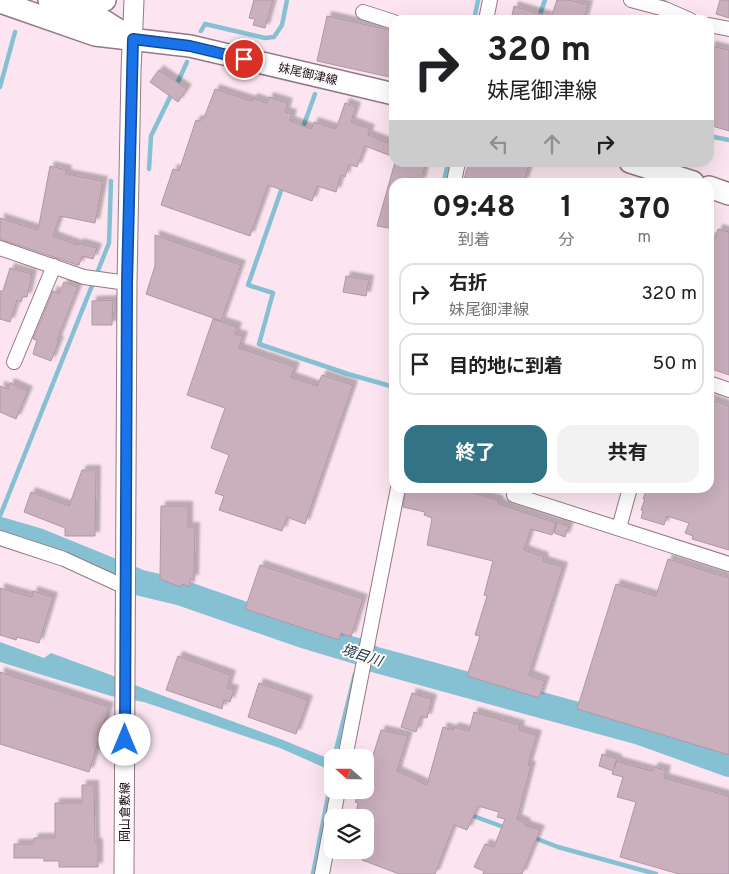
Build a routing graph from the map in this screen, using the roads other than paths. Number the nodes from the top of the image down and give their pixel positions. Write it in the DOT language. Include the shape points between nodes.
graph roads {
  1 [pos="85,0"];
  2 [pos="105,0"];
  3 [pos="134,0"];
  4 [pos="490,0"];
  5 [pos="631,0"];
  6 [pos="0,1"];
  7 [pos="44,8"];
  8 [pos="0,11"];
  9 [pos="363,12"];
  10 [pos="487,15"];
  11 [pos="678,15"];
  12 [pos="389,20"];
  13 [pos="714,26"];
  14 [pos="729,29"];
  15 [pos="133,39"];
  16 [pos="389,93"];
  17 [pos="646,167"];
  18 [pos="680,178"];
  19 [pos="714,189"];
  20 [pos="729,194"];
  21 [pos="1,251"];
  22 [pos="54,266"];
  23 [pos="127,283"];
  24 [pos="14,362"];
  25 [pos="714,386"];
  26 [pos="729,390"];
  27 [pos="397,493"];
  28 [pos="629,493"];
  29 [pos="514,495"];
  30 [pos="619,528"];
  31 [pos="0,538"];
  32 [pos="729,564"];
  33 [pos="125,587"];
  34 [pos="347,749"];
  35 [pos="325,859"];
  36 [pos="124,874"];
  37 [pos="322,874"];
  1 -- 2 [label="main road"];
  3 -- 15 [label="main road, 岡山倉敷線"];
  4 -- 10 [label="street"];
  5 -- 11 [label="street"];
  6 -- 7 [label="main road, 妹尾御津線"];
  7 -- 8 [label="street"];
  7 -- 15 [label="main road, 妹尾御津線" via="101,19"];
  9 -- 12 [label="street"];
  13 -- 14 [label="street"];
  15 -- 16 [label="main road, 妹尾御津線" via="190,46"];
  15 -- 23 [label="main road, 岡山倉敷線"];
  17 -- 18 [label="main road"];
  19 -- 20 [label="main road"];
  21 -- 22 [label="street"];
  22 -- 23 [label="street"];
  22 -- 24 [label="street"];
  23 -- 33 [label="main road, 岡山倉敷線"];
  25 -- 26 [label="street"];
  27 -- 34 [label="street"];
  28 -- 30 [label="street"];
  29 -- 30 [label="street"];
  30 -- 32 [label="street"];
  31 -- 33 [label="street" via="64,559"];
  33 -- 36 [label="main road, 岡山倉敷線"];
  35 -- 37 [label="street"];
}
